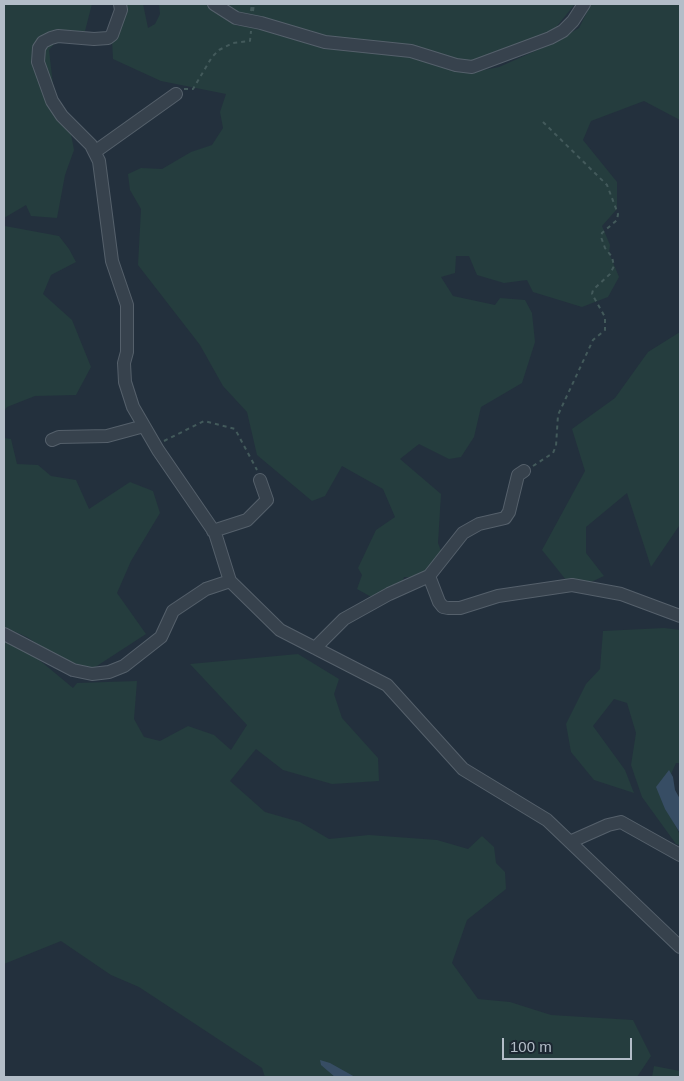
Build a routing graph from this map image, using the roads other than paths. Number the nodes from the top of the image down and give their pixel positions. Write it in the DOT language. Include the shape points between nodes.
graph roads {
  1 [pos="120,4"];
  2 [pos="214,4"];
  3 [pos="584,4"];
  4 [pos="176,94"];
  5 [pos="96,151"];
  6 [pos="144,426"];
  7 [pos="52,440"];
  8 [pos="524,471"];
  9 [pos="260,480"];
  10 [pos="213,531"];
  11 [pos="429,576"];
  12 [pos="230,581"];
  13 [pos="680,616"];
  14 [pos="4,634"];
  15 [pos="315,648"];
  16 [pos="572,841"];
  17 [pos="680,855"];
  18 [pos="680,947"];
  1 -- 5 [label="street" via="121,10 108,38 58,36 43,42 39,48 38,62 52,101"];
  2 -- 3 [label="street" via="236,18 325,42 411,51 472,67 557,34"];
  4 -- 5 [label="street"];
  5 -- 6 [label="street" via="112,261 127,305 125,382 132,407"];
  6 -- 7 [label="street" via="107,436"];
  6 -- 10 [label="street"];
  8 -- 11 [label="street" via="518,475 505,518 479,524 464,533"];
  9 -- 10 [label="street" via="267,500 247,520"];
  10 -- 12 [label="street"];
  11 -- 13 [label="street" via="440,602 448,608 572,584 621,594"];
  11 -- 15 [label="street" via="344,619"];
  12 -- 14 [label="street" via="206,589 172,611 160,637 138,656 109,672 92,674 73,670"];
  12 -- 15 [label="street" via="280,630"];
  15 -- 16 [label="street" via="387,685 464,769 547,820"];
  16 -- 17 [label="street" via="622,822"];
  16 -- 18 [label="street"];
}
